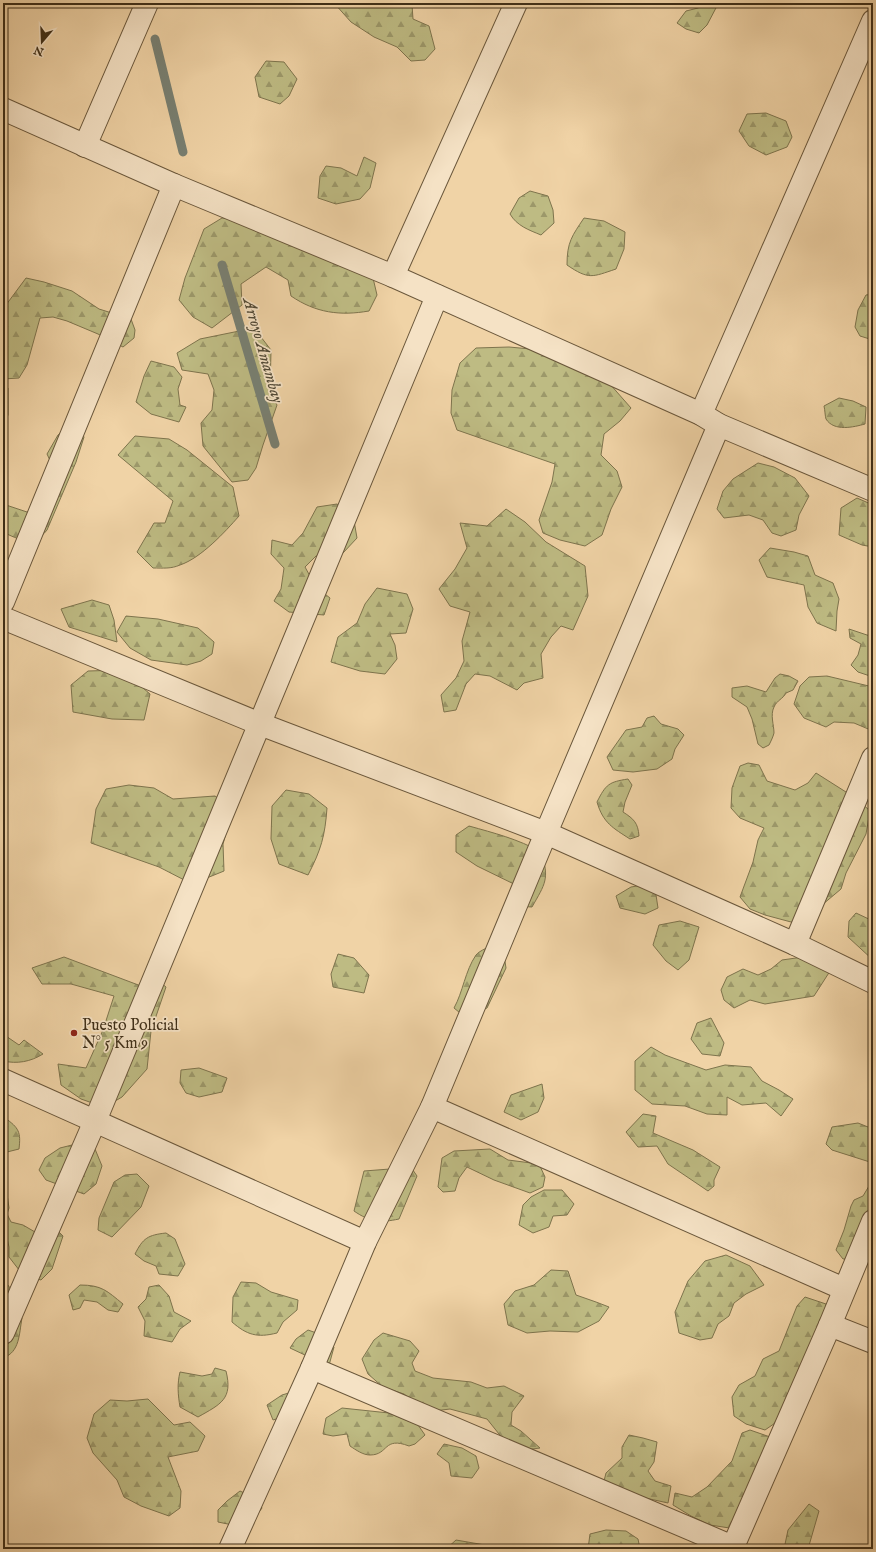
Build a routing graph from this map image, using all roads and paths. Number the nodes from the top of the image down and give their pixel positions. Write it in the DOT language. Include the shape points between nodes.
graph roads {
  1 [pos="147,3"];
  2 [pos="516,3"];
  3 [pos="873,21"];
  4 [pos="3,109"];
  5 [pos="85,146"];
  6 [pos="174,185"];
  7 [pos="393,276"];
  8 [pos="437,296"];
  9 [pos="710,420"];
  10 [pos="873,490"];
  11 [pos="3,602"];
  12 [pos="3,618"];
  13 [pos="260,724"];
  14 [pos="873,758"];
  15 [pos="546,833"];
  16 [pos="795,944"];
  17 [pos="873,982"];
  18 [pos="3,1080"];
  19 [pos="432,1107"];
  20 [pos="95,1121"];
  21 [pos="873,1221"];
  22 [pos="365,1242"];
  23 [pos="844,1289"];
  24 [pos="830,1325"];
  25 [pos="3,1333"];
  26 [pos="873,1342"];
  27 [pos="312,1368"];
  28 [pos="733,1548"];
  29 [pos="230,1549"];
  1 -- 5 [label="street"];
  2 -- 7 [label="street"];
  3 -- 9 [label="street"];
  4 -- 5 [label="street"];
  5 -- 6 [label="street"];
  6 -- 7 [label="street"];
  6 -- 11 [label="street"];
  7 -- 8 [label="street"];
  8 -- 9 [label="street"];
  8 -- 13 [label="street"];
  9 -- 10 [label="street"];
  9 -- 15 [label="street"];
  12 -- 13 [label="street"];
  13 -- 15 [label="street"];
  13 -- 20 [label="street"];
  14 -- 16 [label="street"];
  15 -- 16 [label="street"];
  15 -- 19 [label="street"];
  16 -- 17 [label="street"];
  18 -- 20 [label="street"];
  19 -- 22 [label="street"];
  19 -- 23 [label="street"];
  20 -- 22 [label="street"];
  20 -- 25 [label="street"];
  21 -- 23 [label="street"];
  22 -- 27 [label="street"];
  23 -- 24 [label="street"];
  24 -- 26 [label="street"];
  24 -- 28 [label="street"];
  27 -- 28 [label="street"];
  27 -- 29 [label="street"];
}
